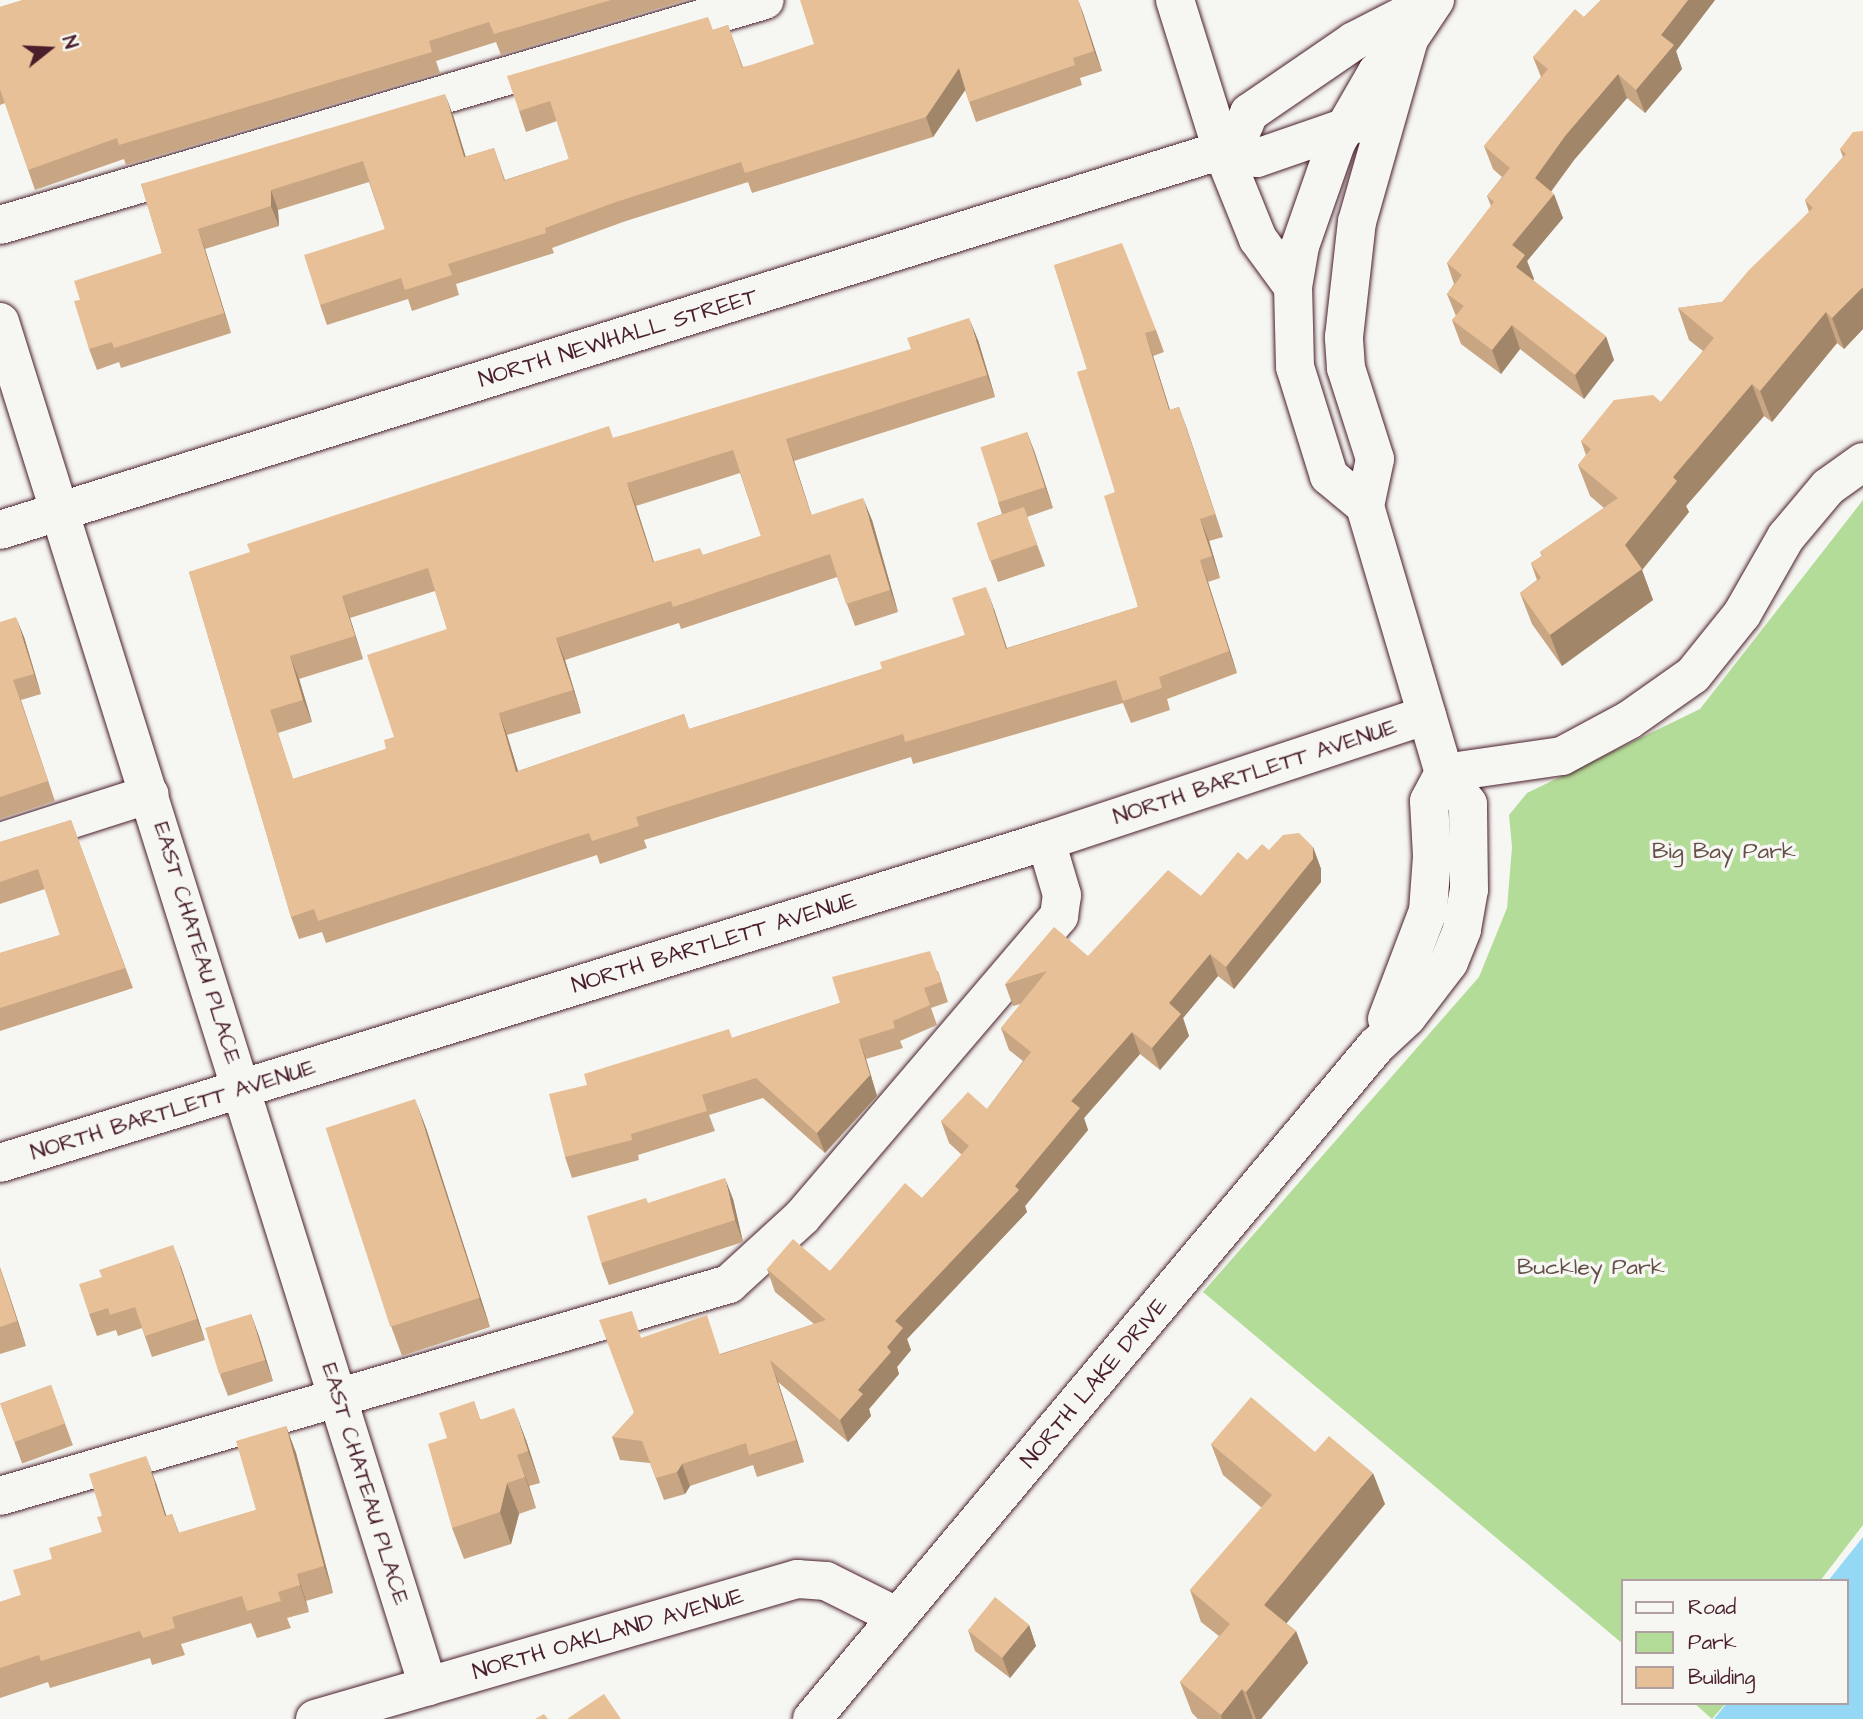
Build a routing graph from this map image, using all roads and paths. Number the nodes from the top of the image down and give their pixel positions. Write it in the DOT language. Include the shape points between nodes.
graph roads {
  1 [pos="765,0"];
  2 [pos="1175,0"];
  3 [pos="1435,0"];
  4 [pos="1409,39"];
  5 [pos="1389,109"];
  6 [pos="1344,130"];
  7 [pos="1229,147"];
  8 [pos="0,225"];
  9 [pos="1293,287"];
  10 [pos="0,321"];
  11 [pos="1346,368"];
  12 [pos="1863,462"];
  13 [pos="1365,506"];
  14 [pos="60,511"];
  15 [pos="0,530"];
  16 [pos="1427,715"];
  17 [pos="1444,773"];
  18 [pos="150,794"];
  19 [pos="1046,841"];
  20 [pos="0,842"];
  21 [pos="242,1088"];
  22 [pos="0,1163"];
  23 [pos="338,1396"];
  24 [pos="0,1496"];
  25 [pos="898,1617"];
  26 [pos="428,1686"];
  27 [pos="315,1719"];
  28 [pos="812,1719"];
  1 -- 8 [label="street"];
  2 -- 7 [label="street"];
  3 -- 4 [label="street"];
  3 -- 7 [label="street" via="1354,41 1249,113"];
  4 -- 5 [label="street"];
  4 -- 6 [label="street" via="1377,72"];
  5 -- 6 [label="street"];
  5 -- 11 [label="street" via="1357,222 1344,311"];
  6 -- 7 [label="street" via="1257,158"];
  6 -- 9 [label="street" via="1304,234"];
  7 -- 9 [label="street" via="1258,239"];
  7 -- 14 [label="street, NORTH NEWHALL STREET"];
  9 -- 11 [label="street"];
  9 -- 13 [label="street" via="1294,367 1329,476"];
  10 -- 14 [label="street, EAST CHATEAU PLACE"];
  11 -- 13 [label="street" via="1375,460"];
  12 -- 17 [label="street" via="1828,487 1786,537 1742,614 1693,675 1629,720 1562,756"];
  13 -- 16 [label="street"];
  14 -- 15 [label="street, NORTH NEWHALL STREET"];
  14 -- 18 [label="street, EAST CHATEAU PLACE"];
  16 -- 17 [label="street"];
  16 -- 19 [label="street, NORTH BARTLETT AVENUE"];
  17 -- 25 [label="street, NORTH LAKE DRIVE" via="1468,804 1469,890 1462,929 1449,962"];
  18 -- 20 [label="street"];
  18 -- 21 [label="street, EAST CHATEAU PLACE"];
  19 -- 21 [label="street, NORTH BARTLETT AVENUE"];
  19 -- 23 [label="street" via="1062,895 1059,916 803,1217 729,1284"];
  21 -- 22 [label="street, NORTH BARTLETT AVENUE"];
  21 -- 23 [label="street, EAST CHATEAU PLACE"];
  23 -- 24 [label="street"];
  23 -- 26 [label="street, EAST CHATEAU PLACE"];
  25 -- 26 [label="street, NORTH OAKLAND AVENUE" via="826,1581 797,1579"];
  25 -- 28 [label="street, NORTH LAKE DRIVE"];
  26 -- 27 [label="street, NORTH OAKLAND AVENUE"];
}
